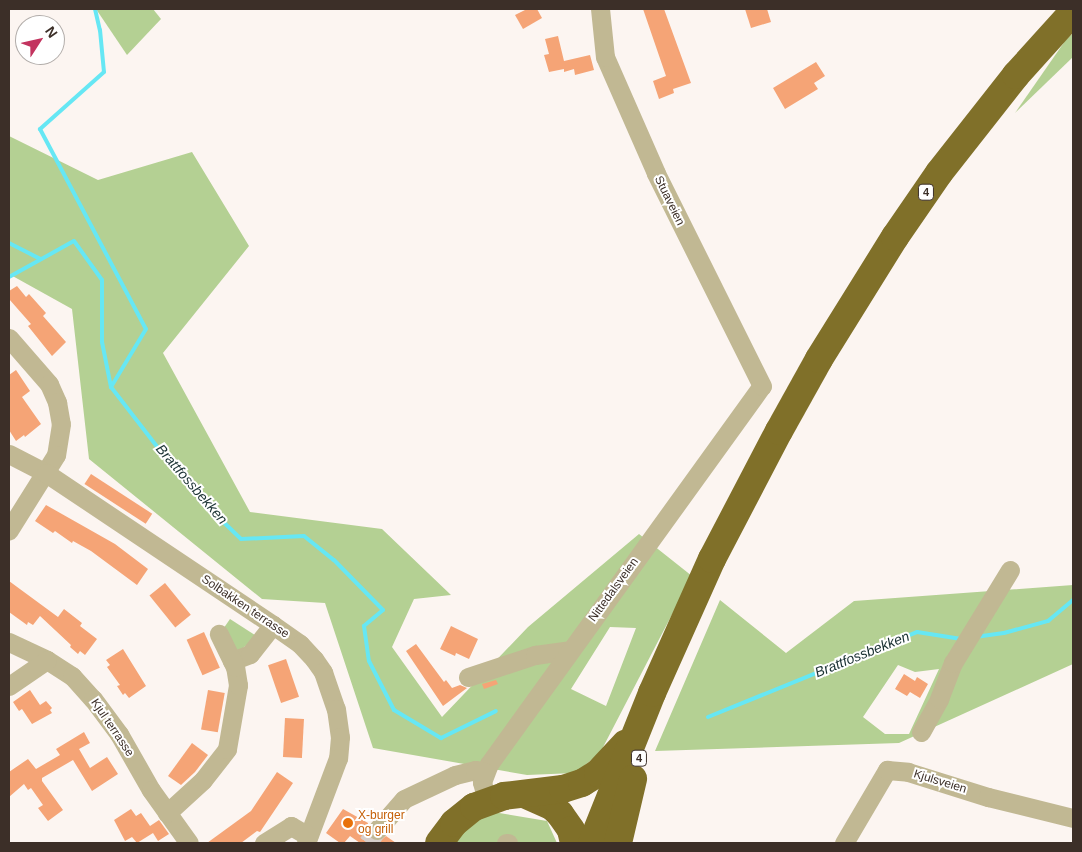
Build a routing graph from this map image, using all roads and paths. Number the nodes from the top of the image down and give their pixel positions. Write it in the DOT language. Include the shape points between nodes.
graph roads {
  1 [pos="600,9"];
  2 [pos="1073,12"];
  3 [pos="9,338"];
  4 [pos="762,386"];
  5 [pos="9,454"];
  6 [pos="46,473"];
  7 [pos="9,530"];
  8 [pos="1010,570"];
  9 [pos="273,625"];
  10 [pos="219,634"];
  11 [pos="9,642"];
  12 [pos="570,650"];
  13 [pos="47,660"];
  14 [pos="232,661"];
  15 [pos="661,672"];
  16 [pos="468,677"];
  17 [pos="9,686"];
  18 [pos="637,729"];
  19 [pos="921,732"];
  20 [pos="485,772"];
  21 [pos="524,794"];
  22 [pos="487,800"];
  23 [pos="167,813"];
  24 [pos="1073,818"];
  25 [pos="377,830"];
  26 [pos="307,840"];
  27 [pos="189,843"];
  28 [pos="264,843"];
  29 [pos="440,843"];
  30 [pos="574,843"];
  31 [pos="592,843"];
  32 [pos="618,843"];
  33 [pos="844,843"];
  1 -- 4 [label="street, Stuaveien" via="605,57 656,174"];
  2 -- 15 [label="highway, 4" via="1016,75 961,144 874,270 819,359 757,471 712,559"];
  3 -- 6 [label="street" via="49,384 57,402 61,424 56,455"];
  4 -- 12 [label="street, Nittedalsveien"];
  5 -- 6 [label="street, Solbakken terrasse"];
  6 -- 7 [label="street"];
  6 -- 9 [label="street, Solbakken terrasse"];
  8 -- 19 [label="street" via="952,663"];
  9 -- 14 [label="street" via="250,654"];
  9 -- 26 [label="street, Solbakken terrasse" via="300,644 323,672 336,709 340,737 338,758"];
  10 -- 14 [label="street"];
  11 -- 13 [label="street, Kjul terrasse"];
  12 -- 16 [label="street" via="535,655"];
  12 -- 20 [label="street, Nittedalsveien"];
  13 -- 17 [label="street"];
  13 -- 23 [label="street, Kjul terrasse" via="72,676 93,699"];
  14 -- 23 [label="street" via="238,685 227,749 203,780"];
  15 -- 18 [label="highway, 4"];
  15 -- 32 [label="highway, 4"];
  18 -- 21 [label="highway, 4" via="609,762 589,779 572,787"];
  18 -- 31 [label="highway, 4"];
  20 -- 22 [label="street" via="482,782"];
  20 -- 25 [label="street" via="475,770 455,774 404,799"];
  21 -- 22 [label="highway, 4"];
  21 -- 30 [label="highway" via="553,807 571,830"];
  22 -- 29 [label="highway, 4" via="462,815"];
  23 -- 27 [label="street, Kjul terrasse"];
  24 -- 33 [label="street, Kjulsveien" via="988,797 908,772 887,770"];
  26 -- 28 [label="street" via="291,826"];
}
